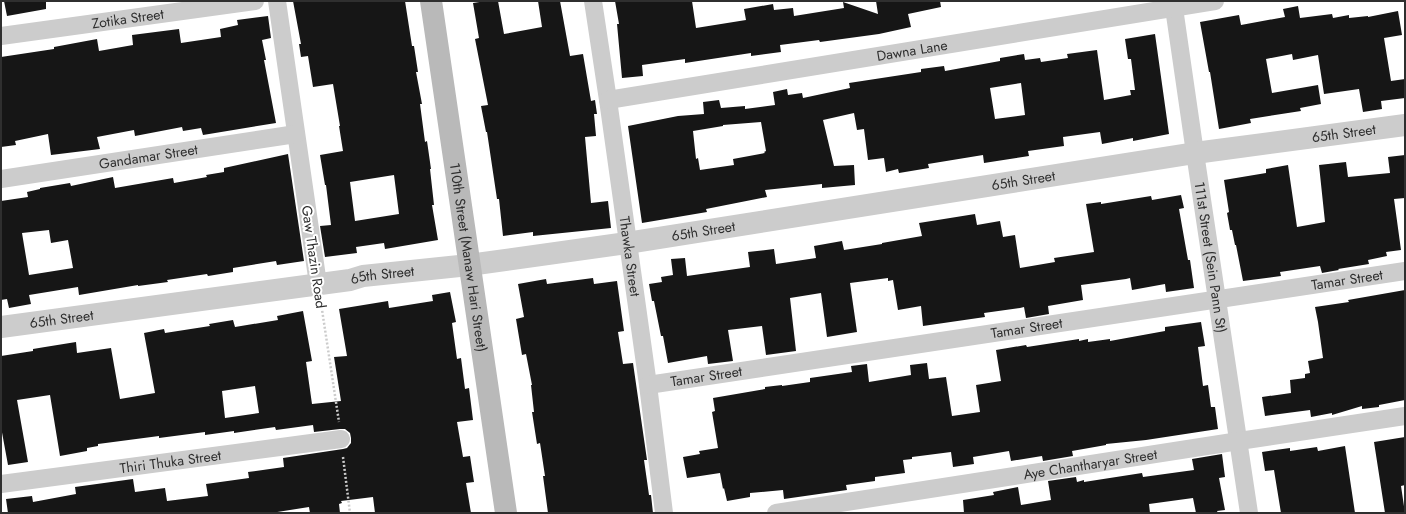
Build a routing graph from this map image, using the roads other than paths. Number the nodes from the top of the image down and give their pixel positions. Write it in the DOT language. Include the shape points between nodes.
graph roads {
  1 [pos="255,1"];
  2 [pos="277,1"];
  3 [pos="431,1"];
  4 [pos="593,1"];
  5 [pos="1216,1"];
  6 [pos="1173,4"];
  7 [pos="1,36"];
  8 [pos="608,100"];
  9 [pos="1405,125"];
  10 [pos="296,134"];
  11 [pos="1194,153"];
  12 [pos="1,179"];
  13 [pos="627,243"];
  14 [pos="469,265"];
  15 [pos="1405,271"];
  16 [pos="318,284"];
  17 [pos="1217,298"];
  18 [pos="1,327"];
  19 [pos="648,385"];
  20 [pos="1405,416"];
  21 [pos="341,439"];
  22 [pos="1239,441"];
  23 [pos="1,484"];
  24 [pos="506,513"];
  25 [pos="664,513"];
  26 [pos="776,513"];
  27 [pos="1249,513"];
  1 -- 7 [label="street, Zotika Street"];
  2 -- 10 [label="street, Gaw Thazin Road"];
  3 -- 14 [label="main road, 110th Street (Manaw Hari Street)"];
  4 -- 8 [label="street, Thawka Street"];
  5 -- 6 [label="street, Dawna Lane"];
  6 -- 8 [label="street, Dawna Lane"];
  6 -- 11 [label="street, 111st Street (Sein Pann St)"];
  8 -- 13 [label="street, Thawka Street"];
  9 -- 11 [label="street, 65th Street"];
  10 -- 12 [label="street, Gandamar Street"];
  10 -- 16 [label="street, Gaw Thazin Road"];
  11 -- 13 [label="street, 65th Street"];
  11 -- 17 [label="street, 111st Street (Sein Pann St)"];
  13 -- 14 [label="street, 65th Street"];
  13 -- 19 [label="street, Thawka Street"];
  14 -- 16 [label="street, 65th Street" via="363,276"];
  14 -- 24 [label="main road, 110th Street (Manaw Hari Street)"];
  15 -- 17 [label="street, Tamar Street"];
  16 -- 18 [label="street, 65th Street"];
  17 -- 19 [label="street, Tamar Street"];
  17 -- 22 [label="street, 111st Street (Sein Pann St)"];
  19 -- 25 [label="street, Thawka Street"];
  20 -- 22 [label="street, Aye Chantharyar Street"];
  21 -- 23 [label="street, Thiri Thuka Street"];
  22 -- 26 [label="street, Aye Chantharyar Street"];
  22 -- 27 [label="street, 111st Street (Sein Pann St)"];
}
